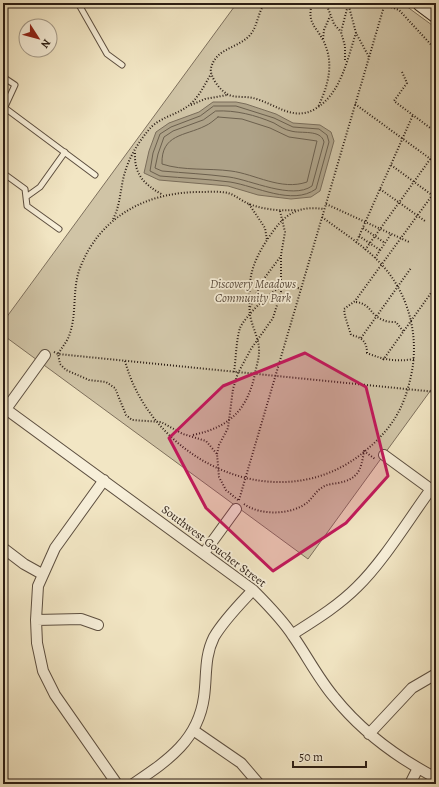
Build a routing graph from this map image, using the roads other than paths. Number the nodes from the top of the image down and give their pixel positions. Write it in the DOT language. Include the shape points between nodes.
graph roads {
  1 [pos="78,3"];
  2 [pos="420,3"];
  3 [pos="436,15"];
  4 [pos="122,65"];
  5 [pos="3,77"];
  6 [pos="4,110"];
  7 [pos="65,152"];
  8 [pos="3,173"];
  9 [pos="96,175"];
  10 [pos="26,197"];
  11 [pos="59,229"];
  12 [pos="48,352"];
  13 [pos="5,408"];
  14 [pos="384,455"];
  15 [pos="104,480"];
  16 [pos="433,491"];
  17 [pos="239,504"];
  18 [pos="3,548"];
  19 [pos="204,553"];
  20 [pos="42,574"];
  21 [pos="253,590"];
  22 [pos="36,620"];
  23 [pos="98,625"];
  24 [pos="293,634"];
  25 [pos="436,674"];
  26 [pos="193,730"];
  27 [pos="369,734"];
  28 [pos="418,768"];
  29 [pos="436,778"];
  30 [pos="117,784"];
  31 [pos="133,784"];
  32 [pos="259,784"];
  33 [pos="410,784"];
  1 -- 4 [label="lane" via="107,54"];
  2 -- 3 [label="main road"];
  5 -- 6 [label="lane" via="15,85"];
  6 -- 7 [label="lane"];
  7 -- 9 [label="lane"];
  7 -- 10 [label="lane" via="40,187"];
  8 -- 10 [label="lane" via="25,189"];
  10 -- 11 [label="lane" via="27,206"];
  12 -- 13 [label="street"];
  13 -- 15 [label="street, Southwest Goucher Street"];
  14 -- 16 [label="street"];
  15 -- 19 [label="street, Southwest Goucher Street"];
  15 -- 20 [label="street" via="55,548"];
  16 -- 24 [label="street" via="358,587 336,606"];
  17 -- 19 [label="street"];
  18 -- 20 [label="street"];
  19 -- 21 [label="street, Southwest Goucher Street"];
  20 -- 22 [label="street" via="38,586"];
  21 -- 24 [label="street, Southwest Goucher Street"];
  21 -- 26 [label="street" via="226,620 214,638 206,660 204,697"];
  22 -- 23 [label="street" via="81,620"];
  22 -- 30 [label="street" via="37,644 43,671 55,695"];
  24 -- 27 [label="street, Southwest Goucher Street" via="333,696"];
  25 -- 27 [label="street" via="412,688"];
  26 -- 31 [label="street" via="179,750"];
  26 -- 32 [label="street" via="241,763"];
  27 -- 28 [label="street, Southwest Goucher Street"];
  28 -- 29 [label="street, Southwest Goucher Street"];
  28 -- 33 [label="street"];
}
